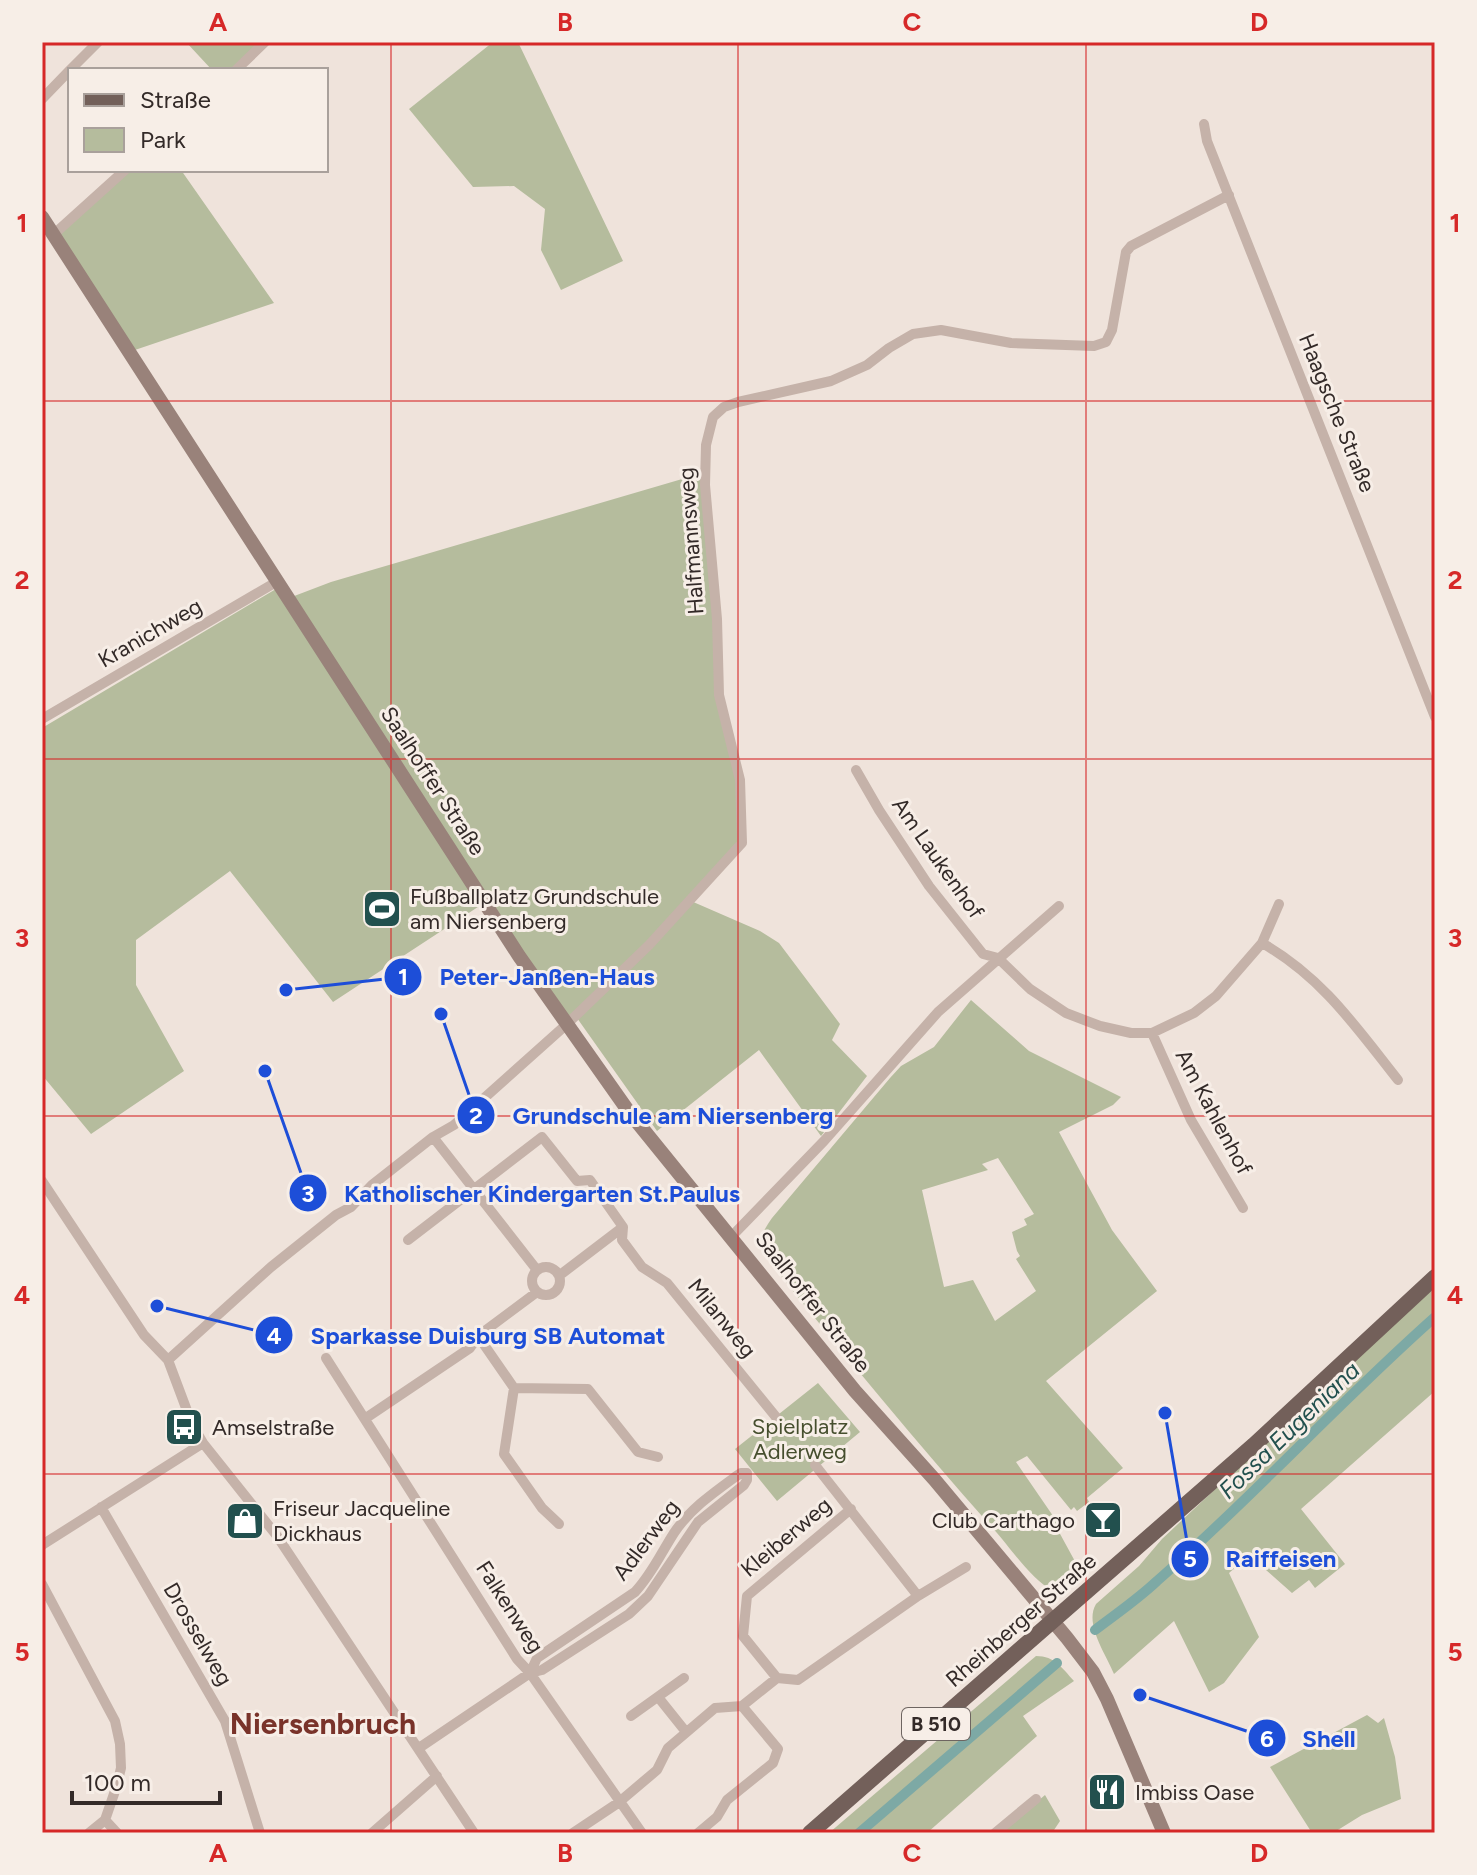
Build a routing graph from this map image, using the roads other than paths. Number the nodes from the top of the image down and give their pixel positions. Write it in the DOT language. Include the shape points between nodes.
graph roads {
  1 [pos="98,42"];
  2 [pos="265,42"];
  3 [pos="72,68"];
  4 [pos="238,68"];
  5 [pos="68,72"];
  6 [pos="42,99"];
  7 [pos="1204,124"];
  8 [pos="123,172"];
  9 [pos="1229,195"];
  10 [pos="42,217"];
  11 [pos="53,235"];
  12 [pos="278,581"];
  13 [pos="1435,717"];
  14 [pos="42,719"];
  15 [pos="856,770"];
  16 [pos="1279,904"];
  17 [pos="1059,906"];
  18 [pos="1262,943"];
  19 [pos="998,958"];
  20 [pos="567,1024"];
  21 [pos="1152,1033"];
  22 [pos="1398,1080"];
  23 [pos="433,1137"];
  24 [pos="42,1181"];
  25 [pos="474,1190"];
  26 [pos="1243,1208"];
  27 [pos="623,1227"];
  28 [pos="732,1236"];
  29 [pos="408,1240"];
  30 [pos="537,1270"];
  31 [pos="560,1275"];
  32 [pos="1435,1277"];
  33 [pos="537,1292"];
  34 [pos="478,1336"];
  35 [pos="326,1358"];
  36 [pos="168,1360"];
  37 [pos="514,1388"];
  38 [pos="776,1417"];
  39 [pos="366,1418"];
  40 [pos="203,1443"];
  41 [pos="658,1457"];
  42 [pos="815,1465"];
  43 [pos="101,1507"];
  44 [pos="851,1509"];
  45 [pos="559,1524"];
  46 [pos="42,1545"];
  47 [pos="966,1567"];
  48 [pos="42,1584"];
  49 [pos="918,1596"];
  50 [pos="1054,1622"];
  51 [pos="530,1673"];
  52 [pos="684,1678"];
  53 [pos="777,1678"];
  54 [pos="658,1697"];
  55 [pos="742,1706"];
  56 [pos="631,1716"];
  57 [pos="686,1732"];
  58 [pos="419,1748"];
  59 [pos="437,1776"];
  60 [pos="1036,1799"];
  61 [pos="618,1803"];
  62 [pos="105,1820"];
  63 [pos="89,1833"];
  64 [pos="117,1833"];
  65 [pos="260,1833"];
  66 [pos="372,1833"];
  67 [pos="474,1833"];
  68 [pos="573,1833"];
  69 [pos="642,1833"];
  70 [pos="698,1833"];
  71 [pos="810,1833"];
  72 [pos="995,1833"];
  73 [pos="1164,1833"];
  1 -- 3 [label="street"];
  2 -- 4 [label="street"];
  5 -- 6 [label="street"];
  7 -- 9 [label="street, Haagsche Straße"];
  8 -- 11 [label="street"];
  9 -- 13 [label="street, Haagsche Straße"];
  9 -- 20 [label="street, Halfmannsweg" via="1131,246 1106,342 1011,343 941,330 913,334 867,365 831,381 717,411 708,431 705,485 719,695 740,780 742,843 649,945"];
  10 -- 11 [label="main road, Saalhoffer Straße"];
  11 -- 12 [label="main road, Saalhoffer Straße"];
  12 -- 14 [label="street, Kranichweg"];
  12 -- 20 [label="main road, Saalhoffer Straße"];
  15 -- 19 [label="street, Am Laukenhof" via="929,886 983,954"];
  16 -- 18 [label="street"];
  17 -- 19 [label="street"];
  18 -- 21 [label="street" via="1216,996"];
  18 -- 22 [label="street" via="1316,980"];
  19 -- 21 [label="street, Am Laukenhof" via="1066,1013 1100,1026"];
  19 -- 28 [label="street" via="922,1029"];
  20 -- 23 [label="street" via="454,1125"];
  20 -- 28 [label="main road, Saalhoffer Straße" via="629,1112"];
  21 -- 26 [label="street, Am Kahlenhof" via="1191,1120"];
  23 -- 25 [label="street"];
  23 -- 36 [label="street" via="271,1267"];
  24 -- 36 [label="street" via="144,1335"];
  25 -- 27 [label="street, Milanweg" via="542,1137 577,1181 590,1180"];
  25 -- 29 [label="street"];
  25 -- 30 [label="street"];
  27 -- 31 [label="street"];
  27 -- 38 [label="street, Milanweg" via="622,1240 642,1267 667,1283"];
  28 -- 50 [label="main road, Saalhoffer Straße" via="855,1391"];
  30 -- 31 [label="street" via="547,1267"];
  30 -- 33 [label="street" via="532,1280"];
  31 -- 33 [label="street" via="556,1292"];
  32 -- 50 [label="main road, Rheinberger Straße / B 510"];
  33 -- 34 [label="street"];
  34 -- 37 [label="street"];
  34 -- 39 [label="street" via="470,1348"];
  35 -- 39 [label="street, Falkenweg"];
  36 -- 40 [label="street"];
  37 -- 41 [label="street" via="588,1389 638,1452"];
  37 -- 45 [label="street" via="504,1454"];
  39 -- 51 [label="street, Falkenweg"];
  40 -- 43 [label="street"];
  40 -- 58 [label="street" via="277,1536"];
  42 -- 44 [label="street"];
  43 -- 46 [label="street"];
  43 -- 65 [label="street, Drosselweg" via="225,1721"];
  44 -- 49 [label="street"];
  44 -- 53 [label="street, Kleiberweg" via="747,1596 743,1636"];
  47 -- 49 [label="street"];
  48 -- 62 [label="street" via="115,1721 121,1768"];
  49 -- 53 [label="street" via="798,1680"];
  50 -- 71 [label="main road, Rheinberger Straße / B 510"];
  50 -- 73 [label="main road, Saalhoffer Straße" via="1101,1685"];
  51 -- 51 [label="street, Adlerweg" via="629,1614 664,1575 698,1522 744,1485 747,1473 691,1511 635,1592 537,1658"];
  51 -- 58 [label="street, Adlerweg"];
  51 -- 61 [label="street, Falkenweg"];
  52 -- 54 [label="street"];
  53 -- 55 [label="street"];
  54 -- 56 [label="street"];
  54 -- 57 [label="street"];
  55 -- 57 [label="street" via="715,1708"];
  55 -- 70 [label="street" via="778,1749 773,1763 727,1800"];
  57 -- 61 [label="street" via="668,1748 657,1770"];
  58 -- 59 [label="street"];
  59 -- 66 [label="street"];
  59 -- 67 [label="street"];
  60 -- 72 [label="street"];
  61 -- 68 [label="street"];
  61 -- 69 [label="street, Falkenweg"];
  62 -- 63 [label="street"];
  62 -- 64 [label="street"];
}
